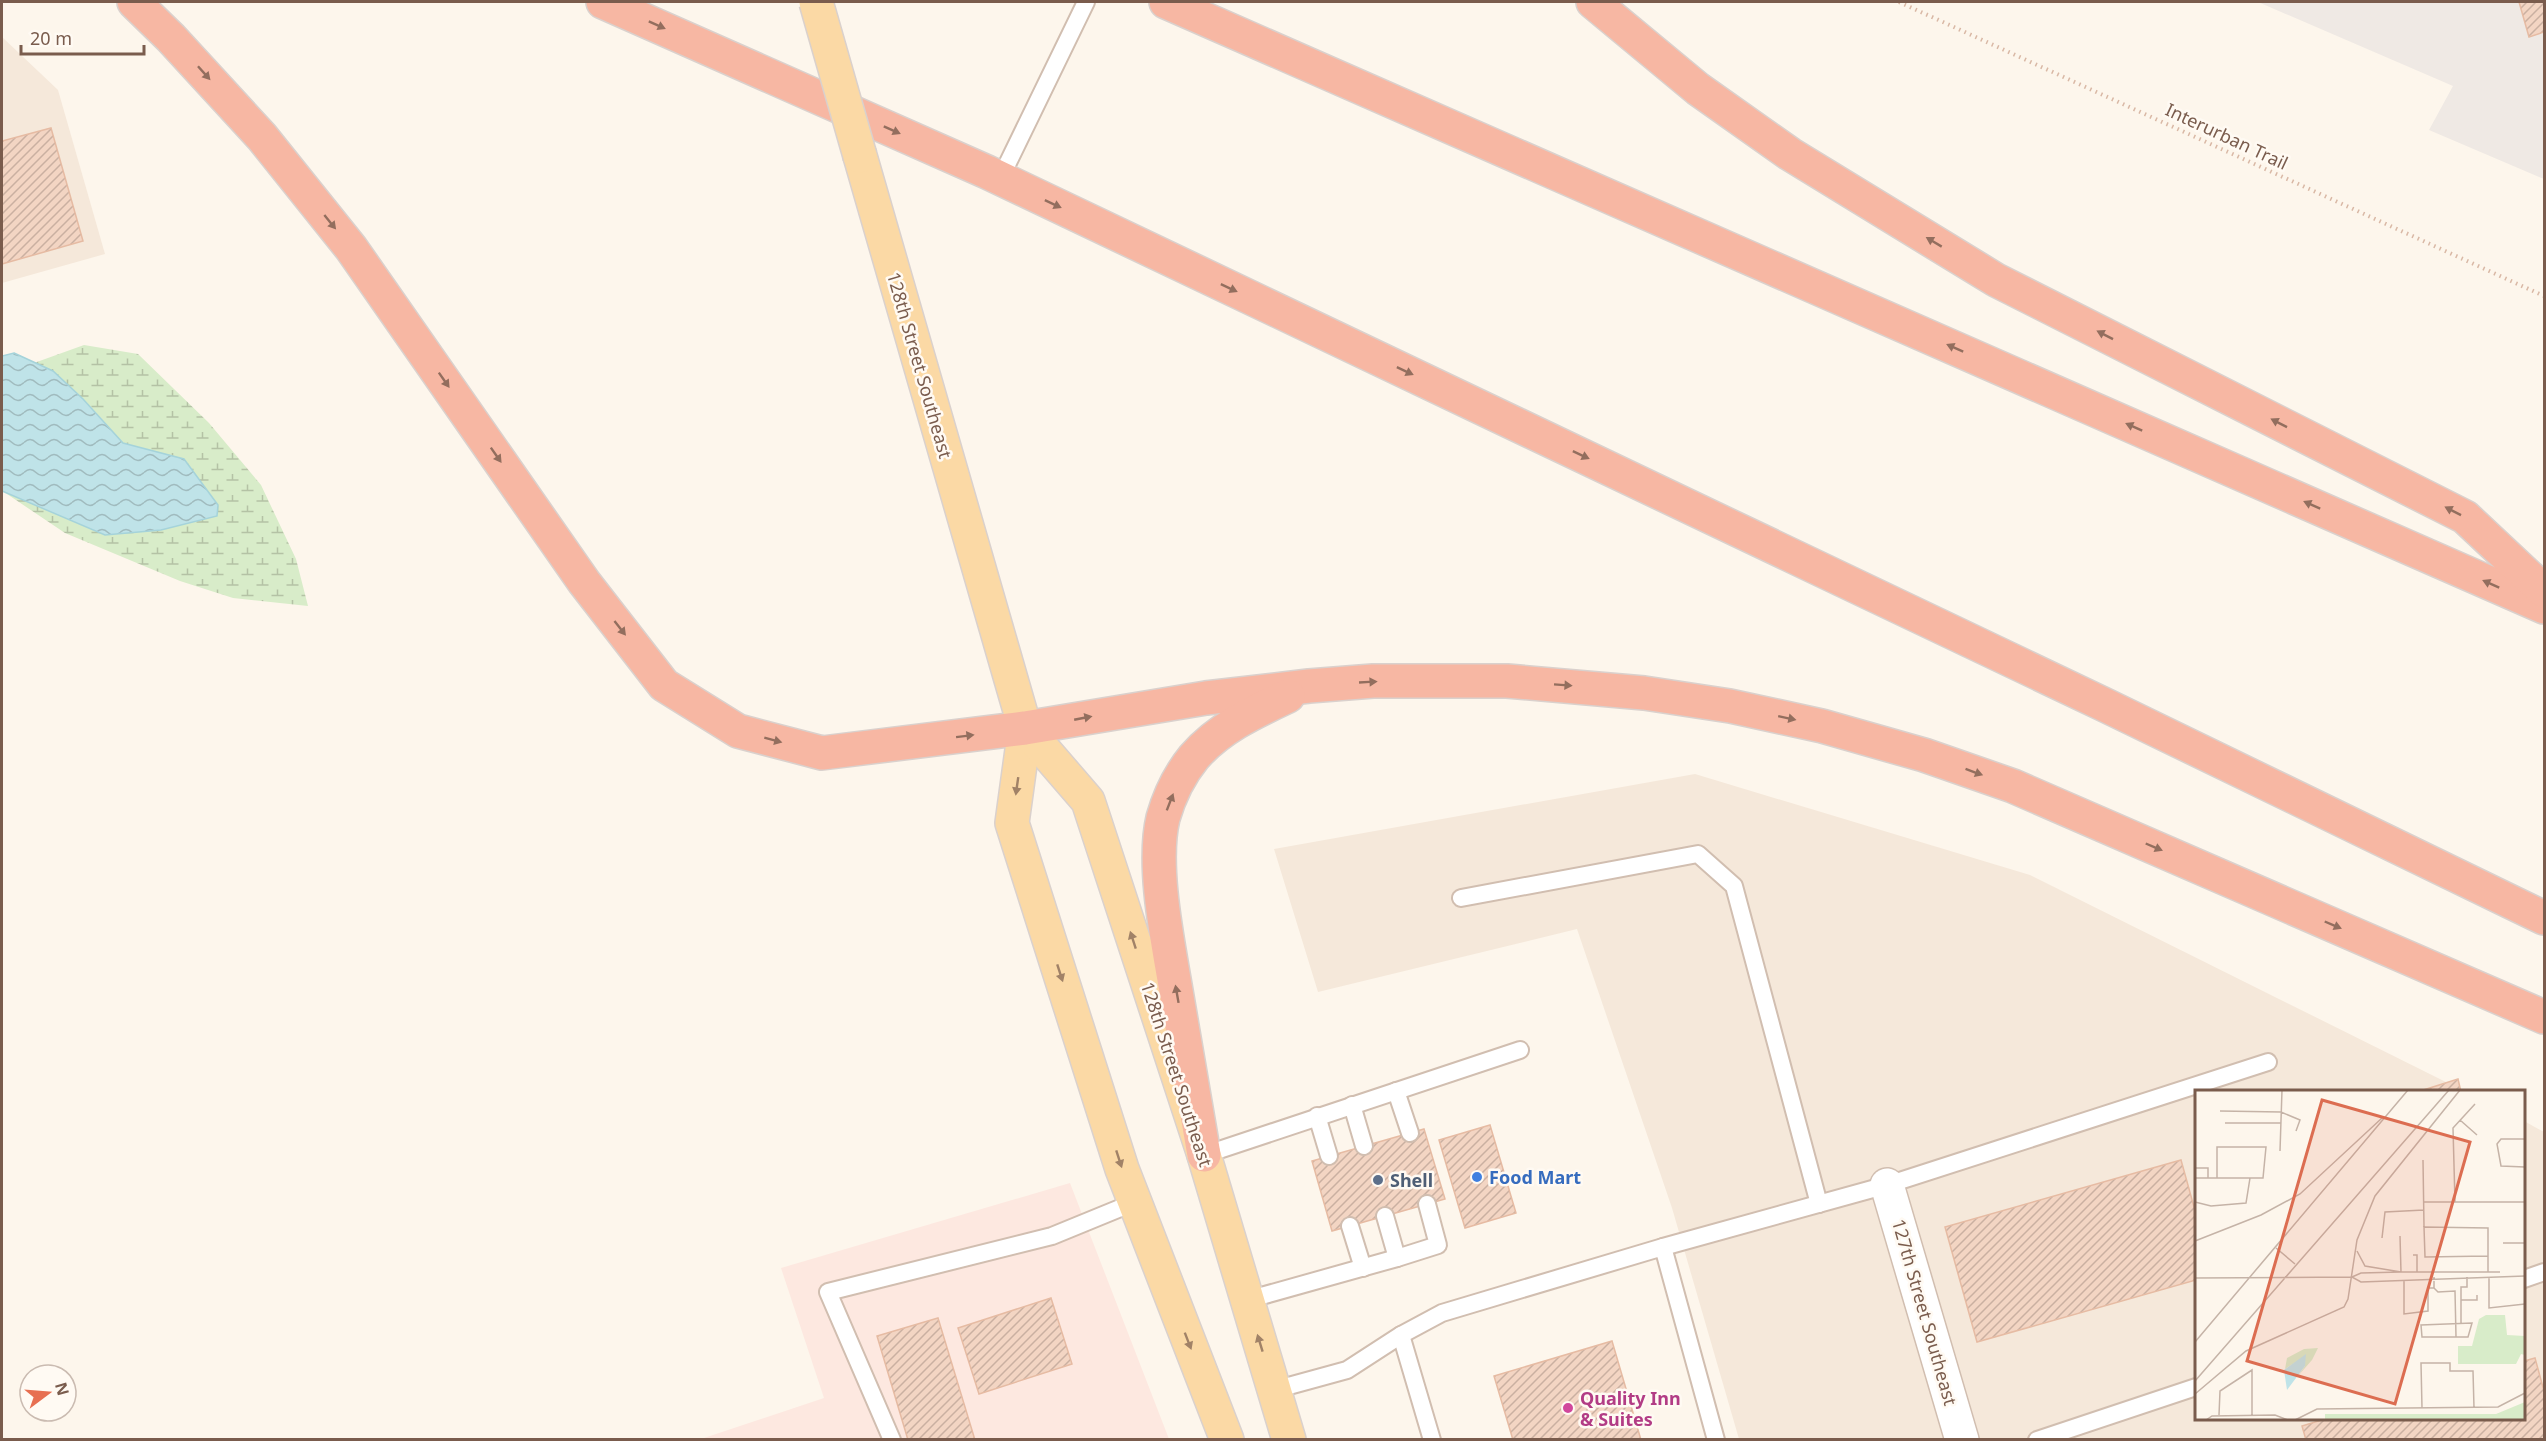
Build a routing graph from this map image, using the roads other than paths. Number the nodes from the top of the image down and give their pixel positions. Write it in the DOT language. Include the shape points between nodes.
graph roads {
  1 [pos="134,2"];
  2 [pos="603,2"];
  3 [pos="816,2"];
  4 [pos="1086,2"];
  5 [pos="1166,2"];
  6 [pos="1593,2"];
  7 [pos="1000,178"];
  8 [pos="2544,591"];
  9 [pos="2544,607"];
  10 [pos="1310,686"];
  11 [pos="1025,728"];
  12 [pos="1461,898"];
  13 [pos="2544,918"];
  14 [pos="2544,1017"];
  15 [pos="1520,1050"];
  16 [pos="2268,1062"];
  17 [pos="1396,1091"];
  18 [pos="1352,1106"];
  19 [pos="1317,1116"];
  20 [pos="1410,1133"];
  21 [pos="1364,1146"];
  22 [pos="1204,1155"];
  23 [pos="1329,1156"];
  24 [pos="1887,1185"];
  25 [pos="1135,1202"];
  26 [pos="1427,1204"];
  27 [pos="1819,1204"];
  28 [pos="1385,1216"];
  29 [pos="1350,1226"];
  30 [pos="1663,1247"];
  31 [pos="1397,1258"];
  32 [pos="1363,1268"];
  33 [pos="2544,1272"];
  34 [pos="2525,1278"];
  35 [pos="1247,1300"];
  36 [pos="1401,1335"];
  37 [pos="2195,1387"];
  38 [pos="1274,1390"];
  39 [pos="892,1440"];
  40 [pos="1227,1440"];
  41 [pos="1289,1440"];
  42 [pos="1432,1440"];
  43 [pos="1716,1440"];
  44 [pos="1962,1440"];
  45 [pos="2037,1440"];
  1 -- 11 [label="highway, one-way" via="261,137 351,248 584,582 664,685 738,731 822,753"];
  2 -- 7 [label="highway, one-way"];
  3 -- 11 [label="main road, 128th Street Southeast, bridge"];
  4 -- 7 [label="lane"];
  9 -- 5 [label="highway, one-way"];
  8 -- 6 [label="highway, one-way" via="2465,517 1996,280 1790,154 1698,89"];
  7 -- 13 [label="highway, one-way"];
  11 -- 10 [label="highway, one-way" via="1206,698"];
  10 -- 14 [label="highway, one-way" via="1373,681 1507,681 1580,686 1730,706 1822,726 1924,754 2013,786"];
  22 -- 10 [label="highway, one-way" via="1164,921 1160,862 1163,819 1178,781 1193,758 1216,735 1255,711"];
  22 -- 11 [label="main road, 128th Street Southeast, one-way" via="1088,801"];
  11 -- 25 [label="main road, 128th Street Southeast, one-way" via="1012,823"];
  12 -- 27 [label="lane" via="1698,854 1734,886"];
  15 -- 17 [label="lane"];
  16 -- 24 [label="lane"];
  17 -- 18 [label="lane"];
  17 -- 20 [label="lane"];
  18 -- 19 [label="lane"];
  18 -- 21 [label="lane"];
  19 -- 22 [label="lane"];
  19 -- 23 [label="lane"];
  22 -- 35 [label="main road, 128th Street Southeast"];
  24 -- 27 [label="lane"];
  24 -- 44 [label="street, 127th Street Southeast"];
  25 -- 39 [label="lane" via="1052,1236 828,1292"];
  25 -- 40 [label="main road, 128th Street Southeast, one-way"];
  26 -- 31 [label="lane" via="1438,1245"];
  27 -- 30 [label="lane"];
  28 -- 31 [label="lane"];
  29 -- 32 [label="lane"];
  30 -- 36 [label="lane" via="1442,1313"];
  30 -- 43 [label="lane"];
  31 -- 32 [label="lane"];
  32 -- 35 [label="lane"];
  33 -- 34 [label="lane"];
  38 -- 35 [label="main road, 128th Street Southeast, one-way"];
  36 -- 38 [label="lane" via="1347,1370"];
  36 -- 42 [label="lane"];
  37 -- 45 [label="lane"];
  38 -- 41 [label="main road, 128th Street Southeast"];
}
